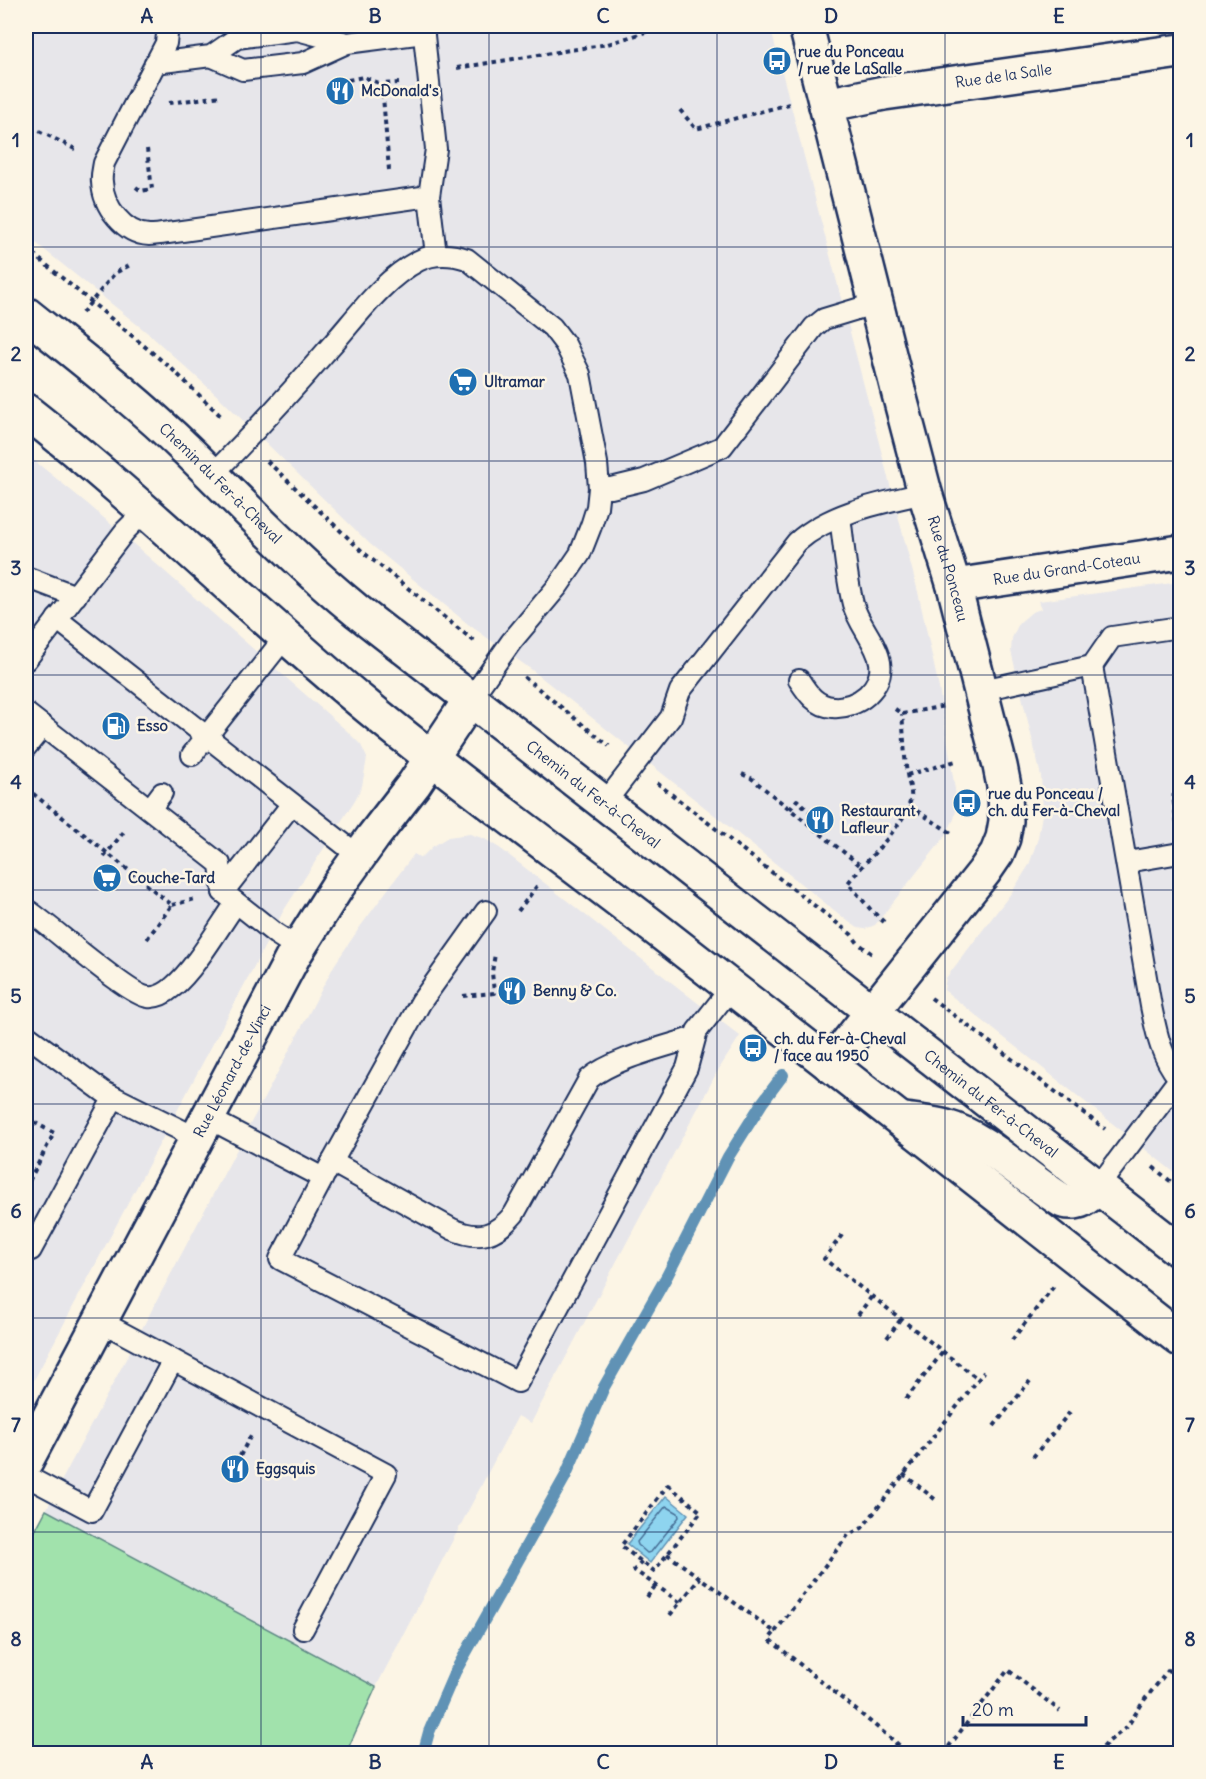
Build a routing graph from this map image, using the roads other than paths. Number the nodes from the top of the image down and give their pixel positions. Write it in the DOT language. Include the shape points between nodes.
graph roads {
  1 [pos="168,26"];
  2 [pos="806,26"];
  3 [pos="423,29"];
  4 [pos="347,43"];
  5 [pos="1180,51"];
  6 [pos="211,56"];
  7 [pos="155,63"];
  8 [pos="811,104"];
  9 [pos="429,196"];
  10 [pos="436,255"];
  11 [pos="877,303"];
  12 [pos="26,314"];
  13 [pos="26,411"];
  14 [pos="212,475"];
  15 [pos="599,488"];
  16 [pos="925,493"];
  17 [pos="144,512"];
  18 [pos="840,517"];
  19 [pos="1180,552"];
  20 [pos="26,577"];
  21 [pos="954,586"];
  22 [pos="76,596"];
  23 [pos="57,619"];
  24 [pos="1180,627"];
  25 [pos="285,637"];
  26 [pos="26,660"];
  27 [pos="1092,666"];
  28 [pos="799,680"];
  29 [pos="982,690"];
  30 [pos="470,700"];
  31 [pos="26,713"];
  32 [pos="43,726"];
  33 [pos="206,737"];
  34 [pos="26,747"];
  35 [pos="192,755"];
  36 [pos="433,759"];
  37 [pos="162,793"];
  38 [pos="292,804"];
  39 [pos="604,804"];
  40 [pos="150,809"];
  41 [pos="1180,853"];
  42 [pos="358,856"];
  43 [pos="1127,862"];
  44 [pos="230,897"];
  45 [pos="26,909"];
  46 [pos="486,911"];
  47 [pos="298,948"];
  48 [pos="731,988"];
  49 [pos="872,1012"];
  50 [pos="26,1035"];
  51 [pos="695,1037"];
  52 [pos="830,1065"];
  53 [pos="1180,1079"];
  54 [pos="114,1097"];
  55 [pos="900,1120"];
  56 [pos="202,1128"];
  57 [pos="328,1170"];
  58 [pos="1098,1187"];
  59 [pos="28,1249"];
  60 [pos="1180,1251"];
  61 [pos="100,1321"];
  62 [pos="1180,1339"];
  63 [pos="173,1360"];
  64 [pos="29,1448"];
  65 [pos="26,1476"];
  66 [pos="303,1629"];
  1 -- 7 [label="lane" via="166,43"];
  2 -- 8 [label="street, Rue du Ponceau"];
  3 -- 4 [label="lane"];
  3 -- 9 [label="lane" via="436,149"];
  4 -- 6 [label="lane" via="303,63 243,70"];
  4 -- 6 [label="lane" via="297,30 237,38"];
  5 -- 8 [label="street, Rue de la Salle"];
  6 -- 7 [label="lane"];
  7 -- 9 [label="lane" via="108,154 101,181 106,201 132,230 147,235 168,233"];
  8 -- 11 [label="street, Rue du Ponceau"];
  9 -- 10 [label="lane"];
  10 -- 14 [label="lane" via="419,261 380,290 252,436"];
  10 -- 15 [label="lane" via="467,259 552,327 566,344 580,374"];
  11 -- 15 [label="lane" via="824,319 814,327 723,447 644,480"];
  11 -- 16 [label="street, Rue du Ponceau"];
  12 -- 14 [label="street, Chemin du Fer-à-Cheval" via="145,413"];
  13 -- 17 [label="street"];
  14 -- 30 [label="street, Chemin du Fer-à-Cheval" via="313,575"];
  15 -- 30 [label="lane" via="597,507 580,554"];
  16 -- 18 [label="lane"];
  16 -- 21 [label="street, Rue du Ponceau"];
  17 -- 22 [label="lane"];
  17 -- 25 [label="street"];
  18 -- 28 [label="lane" via="852,601 876,646 881,667 873,690 854,704 838,708 819,703 808,695"];
  18 -- 39 [label="lane" via="796,542 680,690 671,717"];
  19 -- 21 [label="street, Rue du Grand-Coteau"];
  20 -- 22 [label="lane"];
  21 -- 29 [label="street, Rue du Ponceau"];
  22 -- 23 [label="lane"];
  23 -- 26 [label="lane"];
  23 -- 33 [label="lane"];
  24 -- 27 [label="lane" via="1112,637"];
  25 -- 33 [label="lane"];
  25 -- 36 [label="street"];
  27 -- 29 [label="lane"];
  27 -- 43 [label="lane"];
  29 -- 49 [label="street, Rue du Ponceau" via="1005,791 1003,838 984,872"];
  30 -- 36 [label="street, Rue Léonard-de-Vinci"];
  30 -- 39 [label="street, Chemin du Fer-à-Cheval"];
  31 -- 32 [label="lane"];
  32 -- 34 [label="lane"];
  32 -- 40 [label="lane"];
  33 -- 35 [label="lane"];
  33 -- 38 [label="lane"];
  36 -- 42 [label="street, Rue Léonard-de-Vinci"];
  36 -- 48 [label="street"];
  37 -- 40 [label="lane"];
  38 -- 42 [label="lane"];
  38 -- 44 [label="lane"];
  39 -- 49 [label="street, Chemin du Fer-à-Cheval"];
  40 -- 44 [label="lane" via="220,864"];
  41 -- 43 [label="lane"];
  42 -- 47 [label="street, Rue Léonard-de-Vinci"];
  43 -- 53 [label="lane" via="1157,1035 1167,1064"];
  44 -- 45 [label="lane" via="186,973 173,987 146,998"];
  44 -- 47 [label="lane"];
  46 -- 57 [label="lane" via="421,1002"];
  47 -- 56 [label="street, Rue Léonard-de-Vinci"];
  48 -- 51 [label="lane"];
  48 -- 52 [label="street"];
  49 -- 52 [label="street, Rue du Ponceau"];
  49 -- 58 [label="street, Chemin du Fer-à-Cheval"];
  50 -- 54 [label="lane"];
  51 -- 57 [label="lane" via="629,1059 589,1079 514,1214 489,1234 470,1236 452,1229"];
  51 -- 57 [label="lane" via="687,1068 518,1382 280,1258"];
  52 -- 55 [label="street"];
  53 -- 58 [label="lane"];
  54 -- 56 [label="lane"];
  54 -- 59 [label="lane"];
  55 -- 58 [label="street" via="946,1126 963,1133 1062,1201 1081,1202"];
  55 -- 62 [label="street"];
  56 -- 57 [label="lane"];
  56 -- 61 [label="street, Rue Léonard-de-Vinci"];
  58 -- 60 [label="street, Chemin du Fer-à-Cheval"];
  61 -- 63 [label="lane"];
  61 -- 64 [label="street, Rue Léonard-de-Vinci"];
  63 -- 65 [label="lane" via="92,1511"];
  63 -- 66 [label="lane" via="386,1474"];
}
